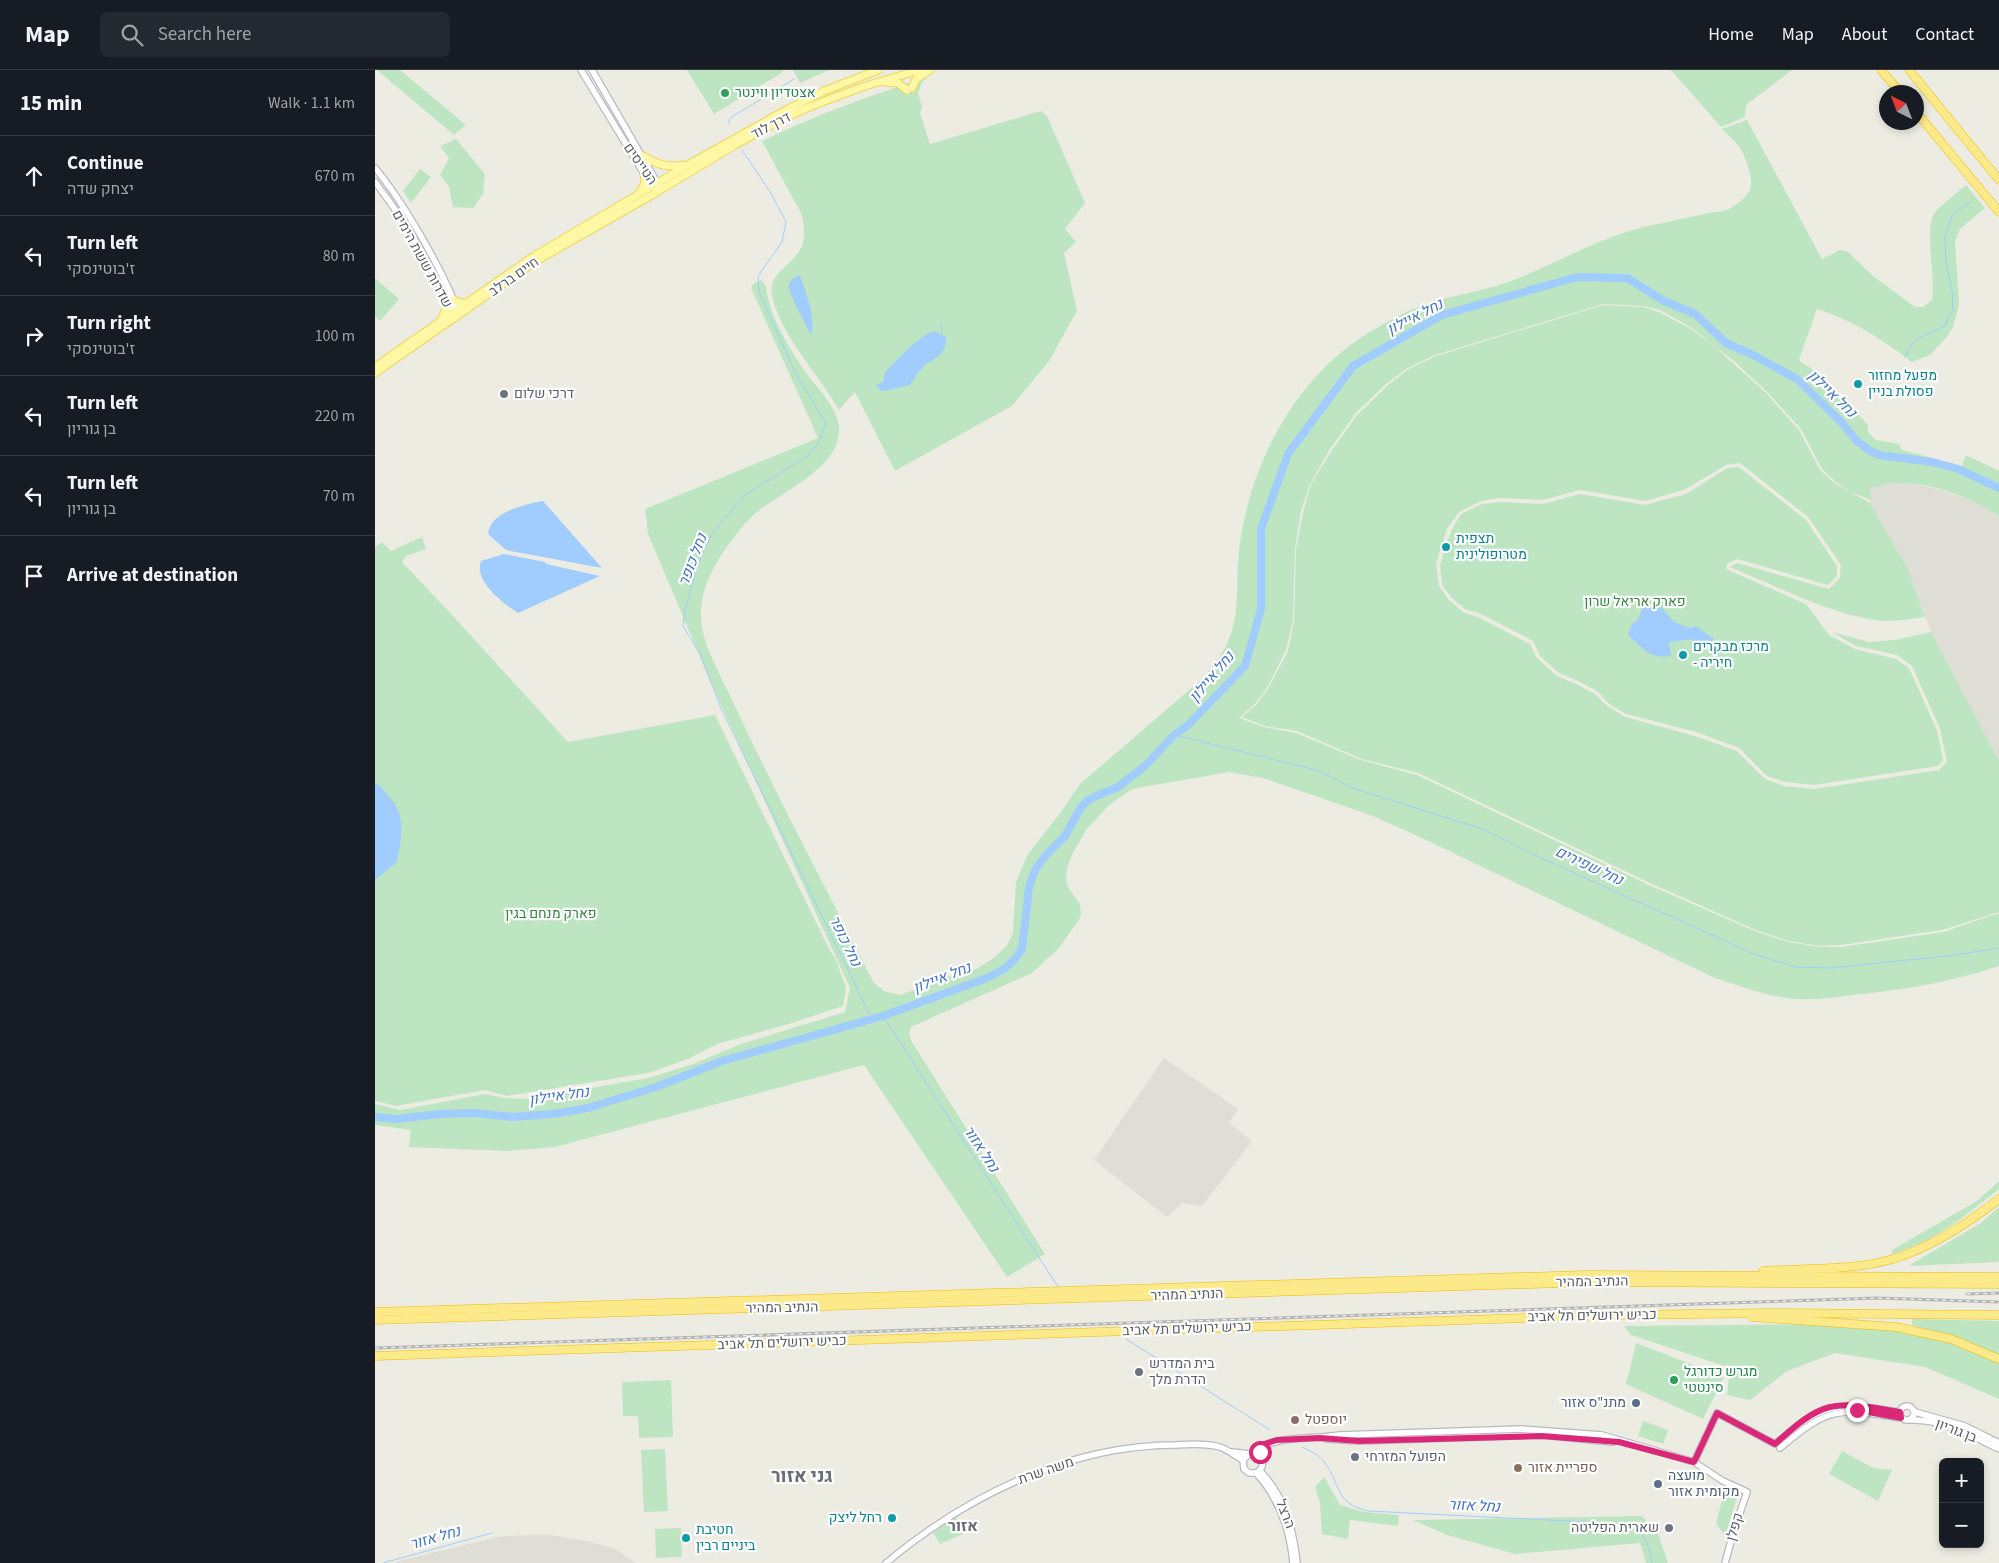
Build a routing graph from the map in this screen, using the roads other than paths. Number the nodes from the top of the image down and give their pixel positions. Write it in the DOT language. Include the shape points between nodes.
graph roads {
  1 [pos="581,70"];
  2 [pos="592,70"];
  3 [pos="878,70"];
  4 [pos="920,70"];
  5 [pos="930,70"];
  6 [pos="1881,70"];
  7 [pos="1886,70"];
  8 [pos="1909,70"];
  9 [pos="1914,70"];
  10 [pos="879,82"];
  11 [pos="1895,85"];
  12 [pos="1896,85"];
  13 [pos="1924,121"];
  14 [pos="643,156"];
  15 [pos="1981,158"];
  16 [pos="693,162"];
  17 [pos="375,168"];
  18 [pos="644,173"];
  19 [pos="1999,180"];
  20 [pos="375,182"];
  21 [pos="657,186"];
  22 [pos="636,196"];
  23 [pos="1999,212"];
  24 [pos="451,302"];
  25 [pos="470,302"];
  26 [pos="455,314"];
  27 [pos="438,323"];
  28 [pos="375,366"];
  29 [pos="375,373"];
  30 [pos="1999,1199"];
  31 [pos="1683,1274"];
  32 [pos="1999,1276"];
  33 [pos="1999,1284"];
  34 [pos="375,1312"];
  35 [pos="1699,1314"];
  36 [pos="1999,1315"];
  37 [pos="375,1320"];
  38 [pos="375,1356"];
  39 [pos="1999,1359"];
  40 [pos="1915,1412"];
  41 [pos="1901,1415"];
  42 [pos="1911,1420"];
  43 [pos="1999,1443"];
  44 [pos="1999,1449"];
  45 [pos="1228,1451"];
  46 [pos="1254,1455"];
  47 [pos="1243,1460"];
  48 [pos="1694,1462"];
  49 [pos="1258,1472"];
  50 [pos="886,1563"];
  51 [pos="1293,1563"];
  52 [pos="1297,1563"];
  53 [pos="1725,1563"];
  1 -- 18 [label="street, הטייסים"];
  2 -- 14 [label="street, הטייסים"];
  3 -- 16 [label="main road, דרך לוד" via="824,91"];
  4 -- 10 [label="main road, דרך לוד"];
  5 -- 10 [label="main road" via="918,77 909,89 898,83"];
  6 -- 11 [label="highway"];
  7 -- 12 [label="highway"];
  8 -- 15 [label="highway"];
  9 -- 15 [label="highway"];
  10 -- 21 [label="main road, דרך לוד" via="786,118"];
  13 -- 23 [label="highway"];
  14 -- 16 [label="main road" via="675,167"];
  14 -- 21 [label="street, הטייסים"];
  15 -- 19 [label="highway"];
  16 -- 21 [label="main road, דרך לוד"];
  17 -- 24 [label="street, שדרות ששת הימים" via="424,239"];
  18 -- 21 [label="street, הטייסים"];
  18 -- 22 [label="main road" via="644,185"];
  20 -- 24 [label="street, שדרות ששת הימים" via="401,217"];
  21 -- 22 [label="main road, חיים ברלב"];
  21 -- 26 [label="main road, חיים ברלב"];
  22 -- 25 [label="main road, חיים ברלב" via="540,252"];
  24 -- 25 [label="main road"];
  24 -- 26 [label="street, שדרות ששת הימים"];
  24 -- 27 [label="main road"];
  25 -- 26 [label="main road, חיים ברלב"];
  26 -- 27 [label="main road, חיים ברלב"];
  26 -- 29 [label="main road, חיים ברלב"];
  27 -- 28 [label="main road, חיים ברלב"];
  30 -- 31 [label="highway" via="1944,1237 1892,1259 1842,1266"];
  31 -- 32 [label="highway"];
  31 -- 34 [label="highway"];
  33 -- 37 [label="highway, הנתיב המהיר" via="1593,1282"];
  35 -- 36 [label="highway, כביש ירושלים תל אביב"];
  35 -- 38 [label="highway, כביש ירושלים תל אביב"];
  35 -- 39 [label="highway" via="1897,1327 1945,1338"];
  40 -- 41 [label="street" via="1908,1406 1904,1407"];
  40 -- 42 [label="street"];
  40 -- 43 [label="street, בן גוריון" via="1965,1426"];
  41 -- 42 [label="street" via="1905,1421"];
  41 -- 48 [label="street" via="1853,1405 1829,1407 1808,1417 1777,1446 1717,1413"];
  42 -- 44 [label="street, בן גוריון" via="1925,1419"];
  45 -- 46 [label="street, משה שרת"];
  45 -- 47 [label="street, משה שרת"];
  45 -- 50 [label="street, משה שרת" via="1213,1446 1130,1447 1068,1462 1003,1487 962,1508"];
  46 -- 47 [label="street"];
  46 -- 48 [label="street" via="1264,1444 1277,1440 1521,1429 1602,1435"];
  46 -- 49 [label="street" via="1263,1464"];
  47 -- 49 [label="street" via="1246,1472"];
  48 -- 53 [label="street, קפלן" via="1747,1492"];
  49 -- 51 [label="street, הרצל" via="1280,1507"];
  49 -- 52 [label="street, הרצל" via="1275,1490 1290,1520"];
}
